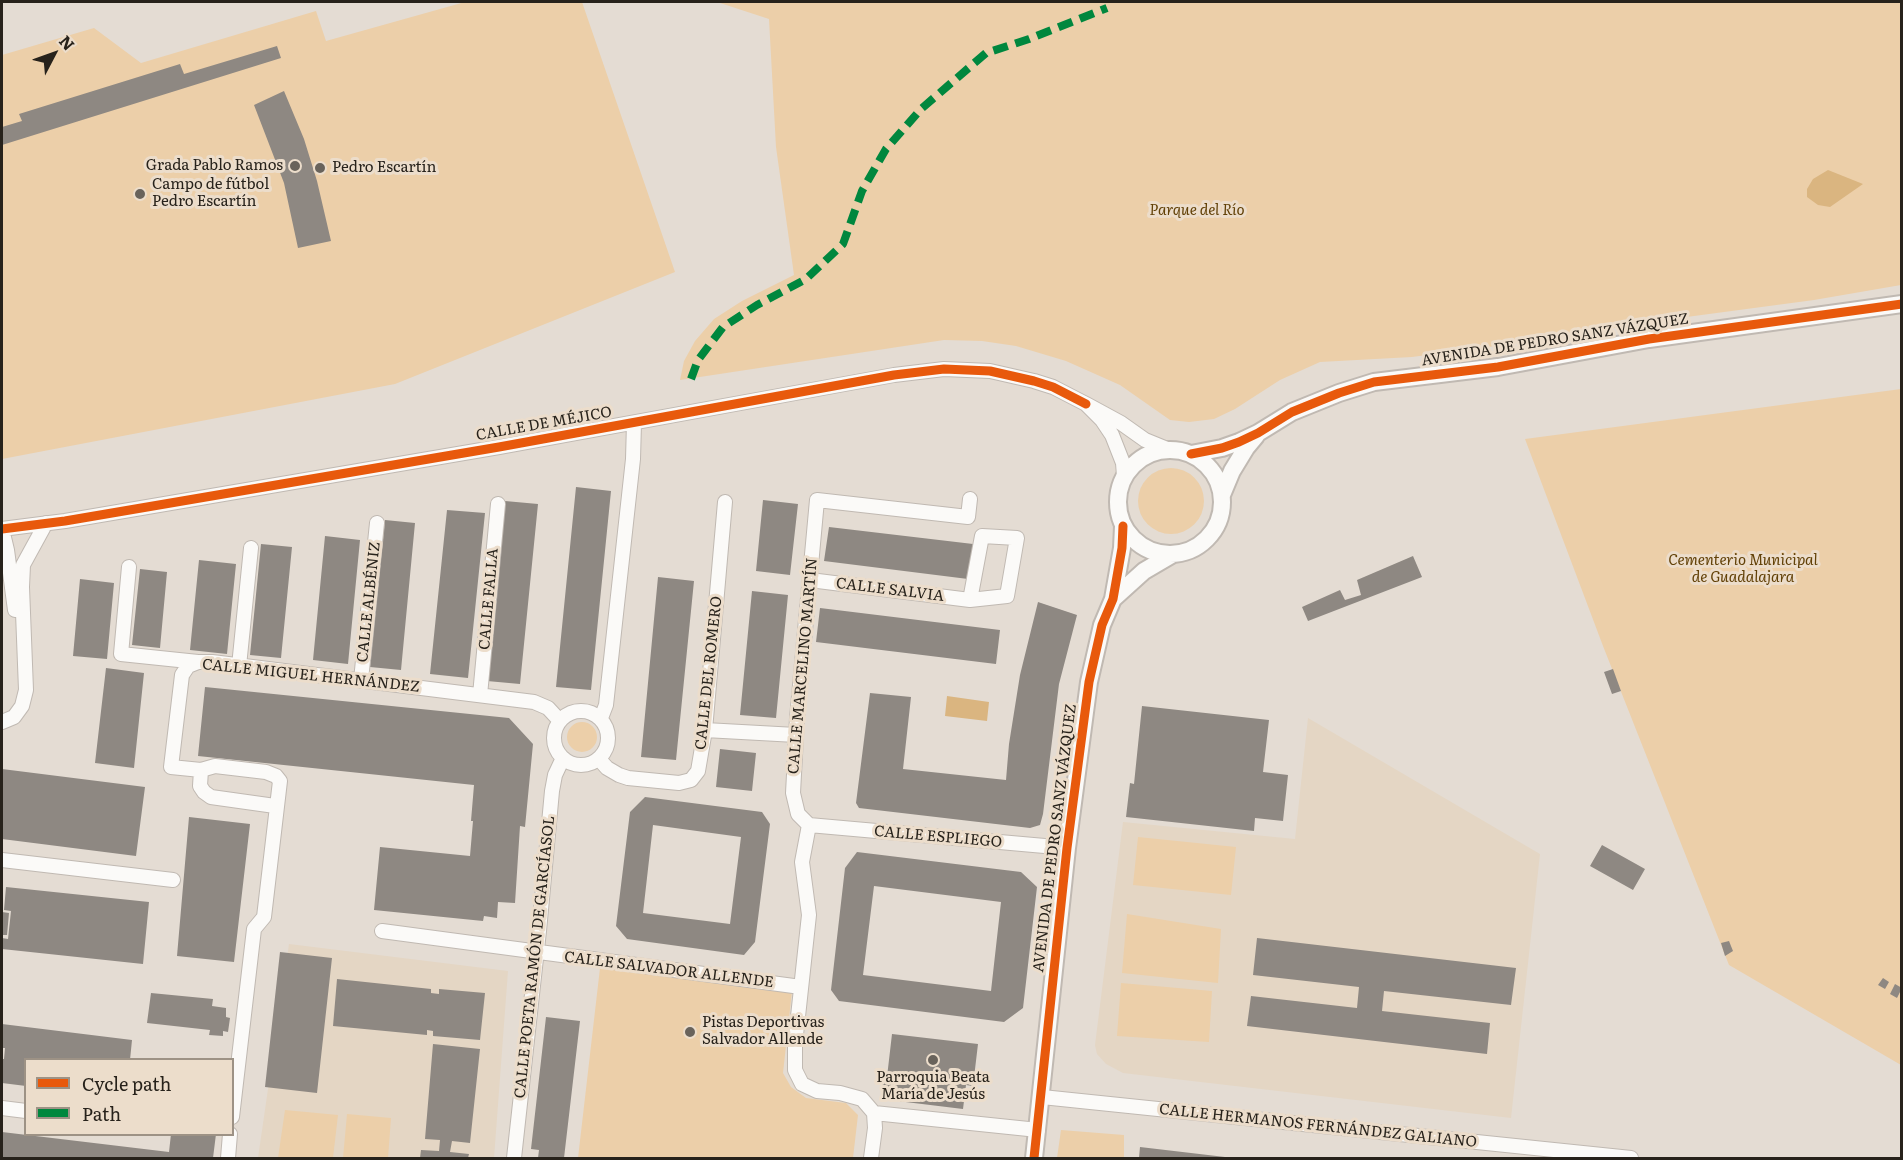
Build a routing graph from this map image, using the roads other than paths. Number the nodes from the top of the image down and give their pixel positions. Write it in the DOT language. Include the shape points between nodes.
graph roads {
  1 [pos="1902,304"];
  2 [pos="1086,404"];
  3 [pos="634,423"];
  4 [pos="1258,433"];
  5 [pos="1167,449"];
  6 [pos="1191,454"];
  7 [pos="1124,476"];
  8 [pos="1222,495"];
  9 [pos="970,499"];
  10 [pos="726,502"];
  11 [pos="498,504"];
  12 [pos="46,523"];
  13 [pos="377,523"];
  14 [pos="1123,526"];
  15 [pos="2,529"];
  16 [pos="251,548"];
  17 [pos="1173,554"];
  18 [pos="129,567"];
  19 [pos="810,580"];
  20 [pos="1113,599"];
  21 [pos="970,600"];
  22 [pos="198,662"];
  23 [pos="239,666"];
  24 [pos="26,671"];
  25 [pos="361,680"];
  26 [pos="480,695"];
  27 [pos="601,718"];
  28 [pos="560,721"];
  29 [pos="2,722"];
  30 [pos="705,730"];
  31 [pos="796,735"];
  32 [pos="563,758"];
  33 [pos="599,759"];
  34 [pos="201,770"];
  35 [pos="275,806"];
  36 [pos="809,825"];
  37 [pos="1067,848"];
  38 [pos="2,860"];
  39 [pos="173,880"];
  40 [pos="382,931"];
  41 [pos="536,953"];
  42 [pos="801,987"];
  43 [pos="1042,1097"];
  44 [pos="234,1100"];
  45 [pos="2,1108"];
  46 [pos="24,1111"];
  47 [pos="874,1113"];
  48 [pos="1038,1130"];
  49 [pos="231,1136"];
  50 [pos="228,1158"];
  51 [pos="513,1158"];
  52 [pos="871,1158"];
  53 [pos="1034,1158"];
  54 [pos="1631,1158"];
  1 -- 4 [label="street, AVENIDA DE PEDRO SANZ VÁZQUEZ" via="1649,339 1498,367 1374,382 1292,412"];
  2 -- 3 [label="street, CALLE DE MÉJICO" via="1053,387 990,370 944,369"];
  2 -- 5 [label="street, CALLE DE MÉJICO"];
  2 -- 7 [label="street, CALLE DE MÉJICO" via="1112,435"];
  3 -- 12 [label="street, CALLE DE MÉJICO"];
  3 -- 27 [label="street" via="632,471"];
  4 -- 6 [label="street, AVENIDA DE PEDRO SANZ VÁZQUEZ" via="1221,448"];
  4 -- 8 [label="street, AVENIDA DE PEDRO SANZ VÁZQUEZ" via="1232,471"];
  5 -- 6 [label="street"];
  5 -- 7 [label="street" via="1142,457"];
  6 -- 8 [label="street" via="1215,475"];
  7 -- 14 [label="street" via="1117,500"];
  8 -- 17 [label="street" via="1214,531 1196,548"];
  9 -- 19 [label="street, CALLE MARCELINO MARTÍN" via="968,517 817,500"];
  10 -- 30 [label="street, CALLE DEL ROMERO"];
  11 -- 26 [label="street, CALLE FALLA"];
  12 -- 15 [label="street, CALLE DE MÉJICO"];
  12 -- 24 [label="street" via="23,565"];
  13 -- 25 [label="street, CALLE ALBÉNIZ"];
  14 -- 17 [label="street" via="1138,544 1161,554"];
  14 -- 20 [label="street, AVENIDA DE PEDRO SANZ VÁZQUEZ"];
  15 -- 24 [label="street"];
  16 -- 23 [label="street"];
  17 -- 20 [label="street, AVENIDA DE PEDRO SANZ VÁZQUEZ" via="1144,571"];
  18 -- 22 [label="street" via="121,654"];
  19 -- 21 [label="street, CALLE SALVIA"];
  19 -- 31 [label="street, CALLE MARCELINO MARTÍN"];
  20 -- 37 [label="street, AVENIDA DE PEDRO SANZ VÁZQUEZ" via="1102,625 1089,682"];
  21 -- 21 [label="street, CALLE SALVIA" via="1007,596 1017,538 982,536"];
  22 -- 23 [label="street, CALLE MIGUEL HERNÁNDEZ"];
  22 -- 34 [label="street, CALLE MIGUEL HERNÁNDEZ" via="188,666 182,675 171,767"];
  23 -- 25 [label="street, CALLE MIGUEL HERNÁNDEZ"];
  24 -- 29 [label="street" via="22,706 14,717"];
  25 -- 26 [label="street, CALLE MIGUEL HERNÁNDEZ"];
  26 -- 28 [label="street, CALLE MIGUEL HERNÁNDEZ" via="542,704"];
  27 -- 28 [label="street" via="580,710"];
  27 -- 33 [label="street" via="609,739"];
  28 -- 32 [label="street" via="554,736"];
  30 -- 31 [label="street"];
  30 -- 33 [label="street, CALLE DEL ROMERO" via="698,771 687,782 628,778 607,768"];
  31 -- 36 [label="street, CALLE MARCELINO MARTÍN" via="793,793 798,814"];
  32 -- 33 [label="street" via="581,765"];
  32 -- 41 [label="street, CALLE POETA RAMÓN DE GARCÍASOL" via="552,791"];
  34 -- 35 [label="street" via="200,786 211,797"];
  34 -- 35 [label="street" via="214,766 276,776 280,781"];
  35 -- 44 [label="street" via="264,917 254,930"];
  36 -- 37 [label="street, CALLE ESPLIEGO"];
  36 -- 42 [label="street" via="802,862 809,915"];
  37 -- 43 [label="street, AVENIDA DE PEDRO SANZ VÁZQUEZ"];
  38 -- 39 [label="street"];
  40 -- 41 [label="street, CALLE SALVADOR ALLENDE"];
  41 -- 42 [label="street, CALLE SALVADOR ALLENDE"];
  41 -- 51 [label="street, CALLE POETA RAMÓN DE GARCÍASOL"];
  42 -- 47 [label="street" via="795,1070 802,1084 817,1091 862,1098"];
  43 -- 48 [label="street, AVENIDA DE PEDRO SANZ VÁZQUEZ"];
  43 -- 54 [label="street, CALLE HERMANOS FERNÁNDEZ GALIANO"];
  45 -- 46 [label="street"];
  47 -- 48 [label="street"];
  47 -- 52 [label="street"];
  48 -- 53 [label="street, AVENIDA DE PEDRO SANZ VÁZQUEZ"];
  49 -- 50 [label="street"];
}
